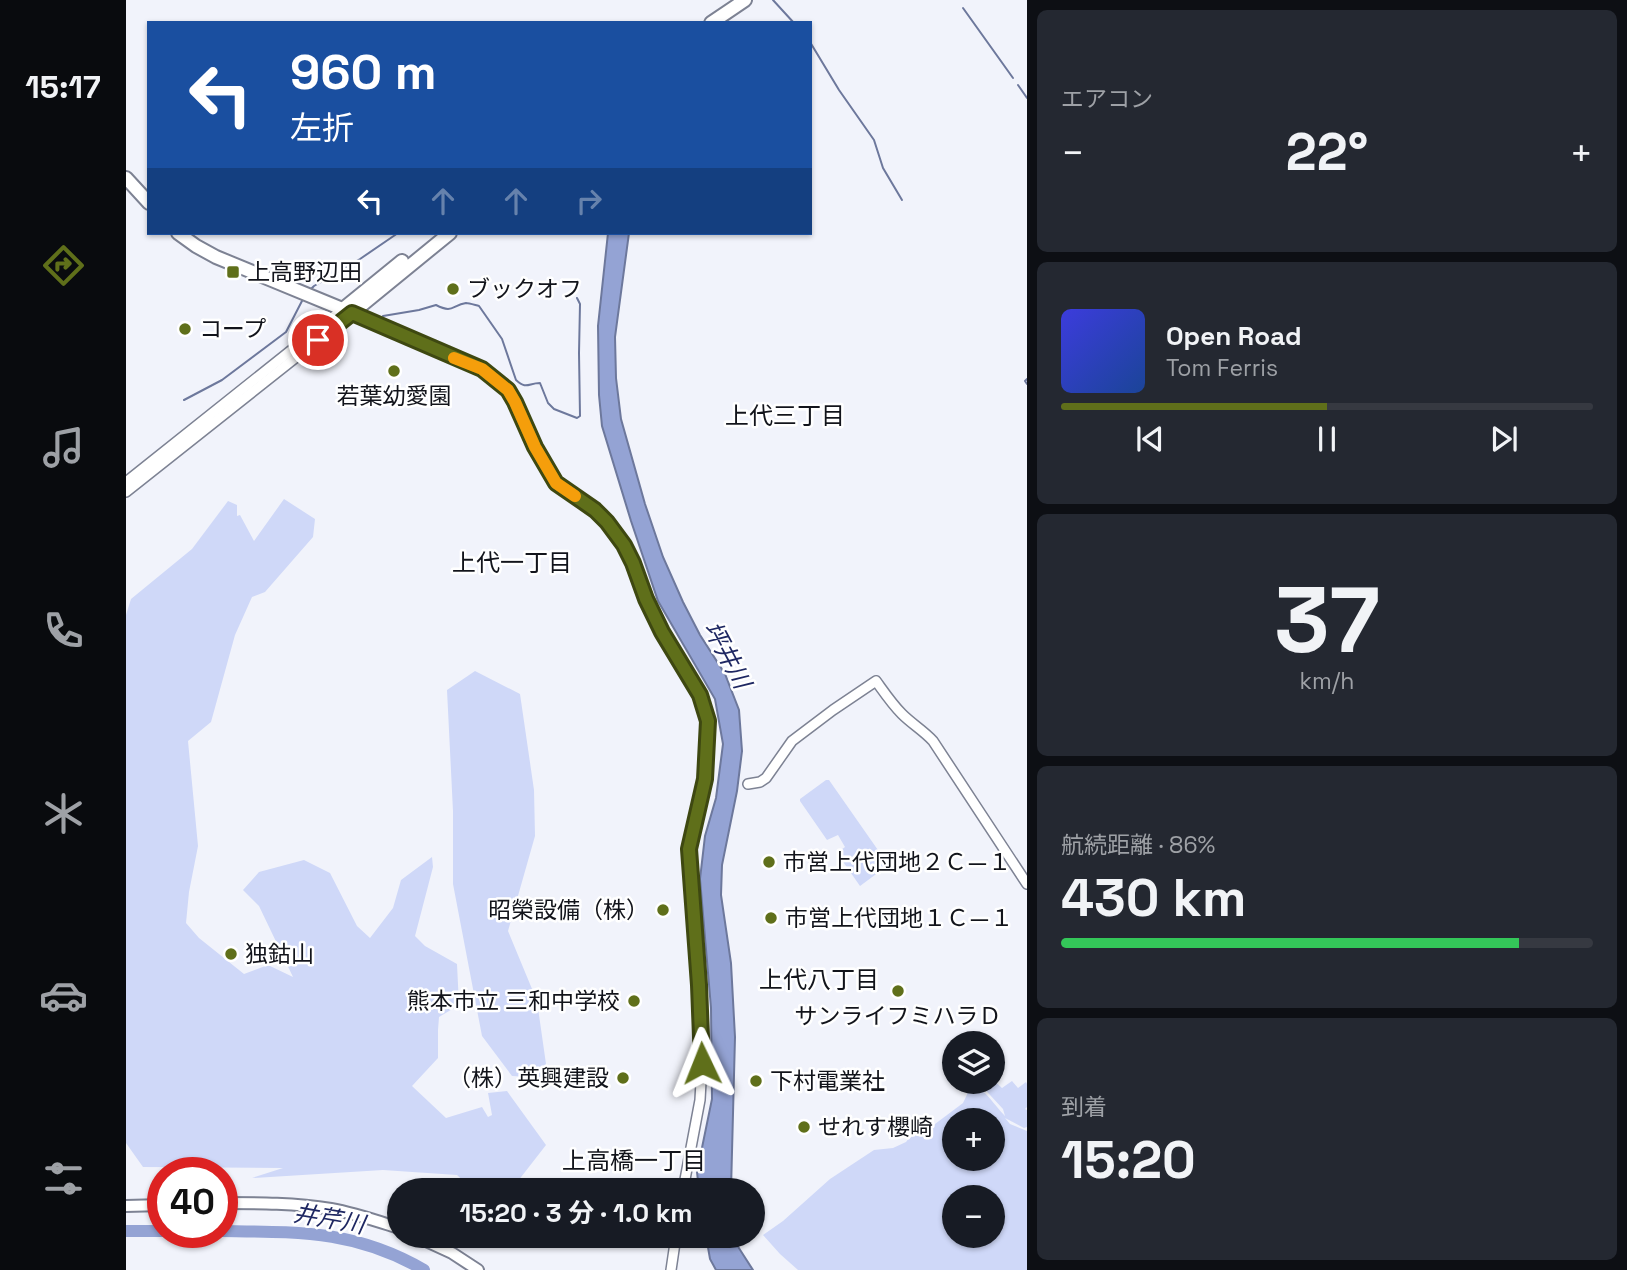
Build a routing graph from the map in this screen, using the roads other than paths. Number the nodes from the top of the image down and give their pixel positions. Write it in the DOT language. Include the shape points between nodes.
graph roads {
  1 [pos="745,0"];
  2 [pos="757,0"];
  3 [pos="714,21"];
  4 [pos="728,21"];
  5 [pos="126,178"];
  6 [pos="147,201"];
  7 [pos="181,235"];
  8 [pos="436,235"];
  9 [pos="447,235"];
  10 [pos="348,311"];
  11 [pos="163,457"];
  12 [pos="126,481"];
  13 [pos="126,492"];
  14 [pos="748,784"];
  15 [pos="1027,884"];
  16 [pos="685,1178"];
  17 [pos="238,1203"];
  18 [pos="147,1205"];
  19 [pos="126,1206"];
  20 [pos="387,1224"];
  21 [pos="441,1248"];
  22 [pos="674,1248"];
  23 [pos="478,1270"];
  24 [pos="671,1270"];
  1 -- 3 [label="main road"];
  2 -- 4 [label="main road"];
  5 -- 6 [label="main road"];
  7 -- 10 [label="main road" via="216,257"];
  8 -- 10 [label="main road"];
  9 -- 10 [label="main road"];
  10 -- 11 [label="street"];
  10 -- 16 [label="street" via="482,369 508,390 556,483 595,510 624,545 662,632 700,695 708,721 705,779 689,849 702,1063"];
  11 -- 12 [label="street"];
  11 -- 13 [label="street"];
  14 -- 15 [label="street" via="766,778 792,741 876,681 902,714 933,741"];
  17 -- 20 [label="main road" via="330,1209"];
  18 -- 19 [label="main road"];
  21 -- 23 [label="main road"];
  22 -- 24 [label="street"];
}
